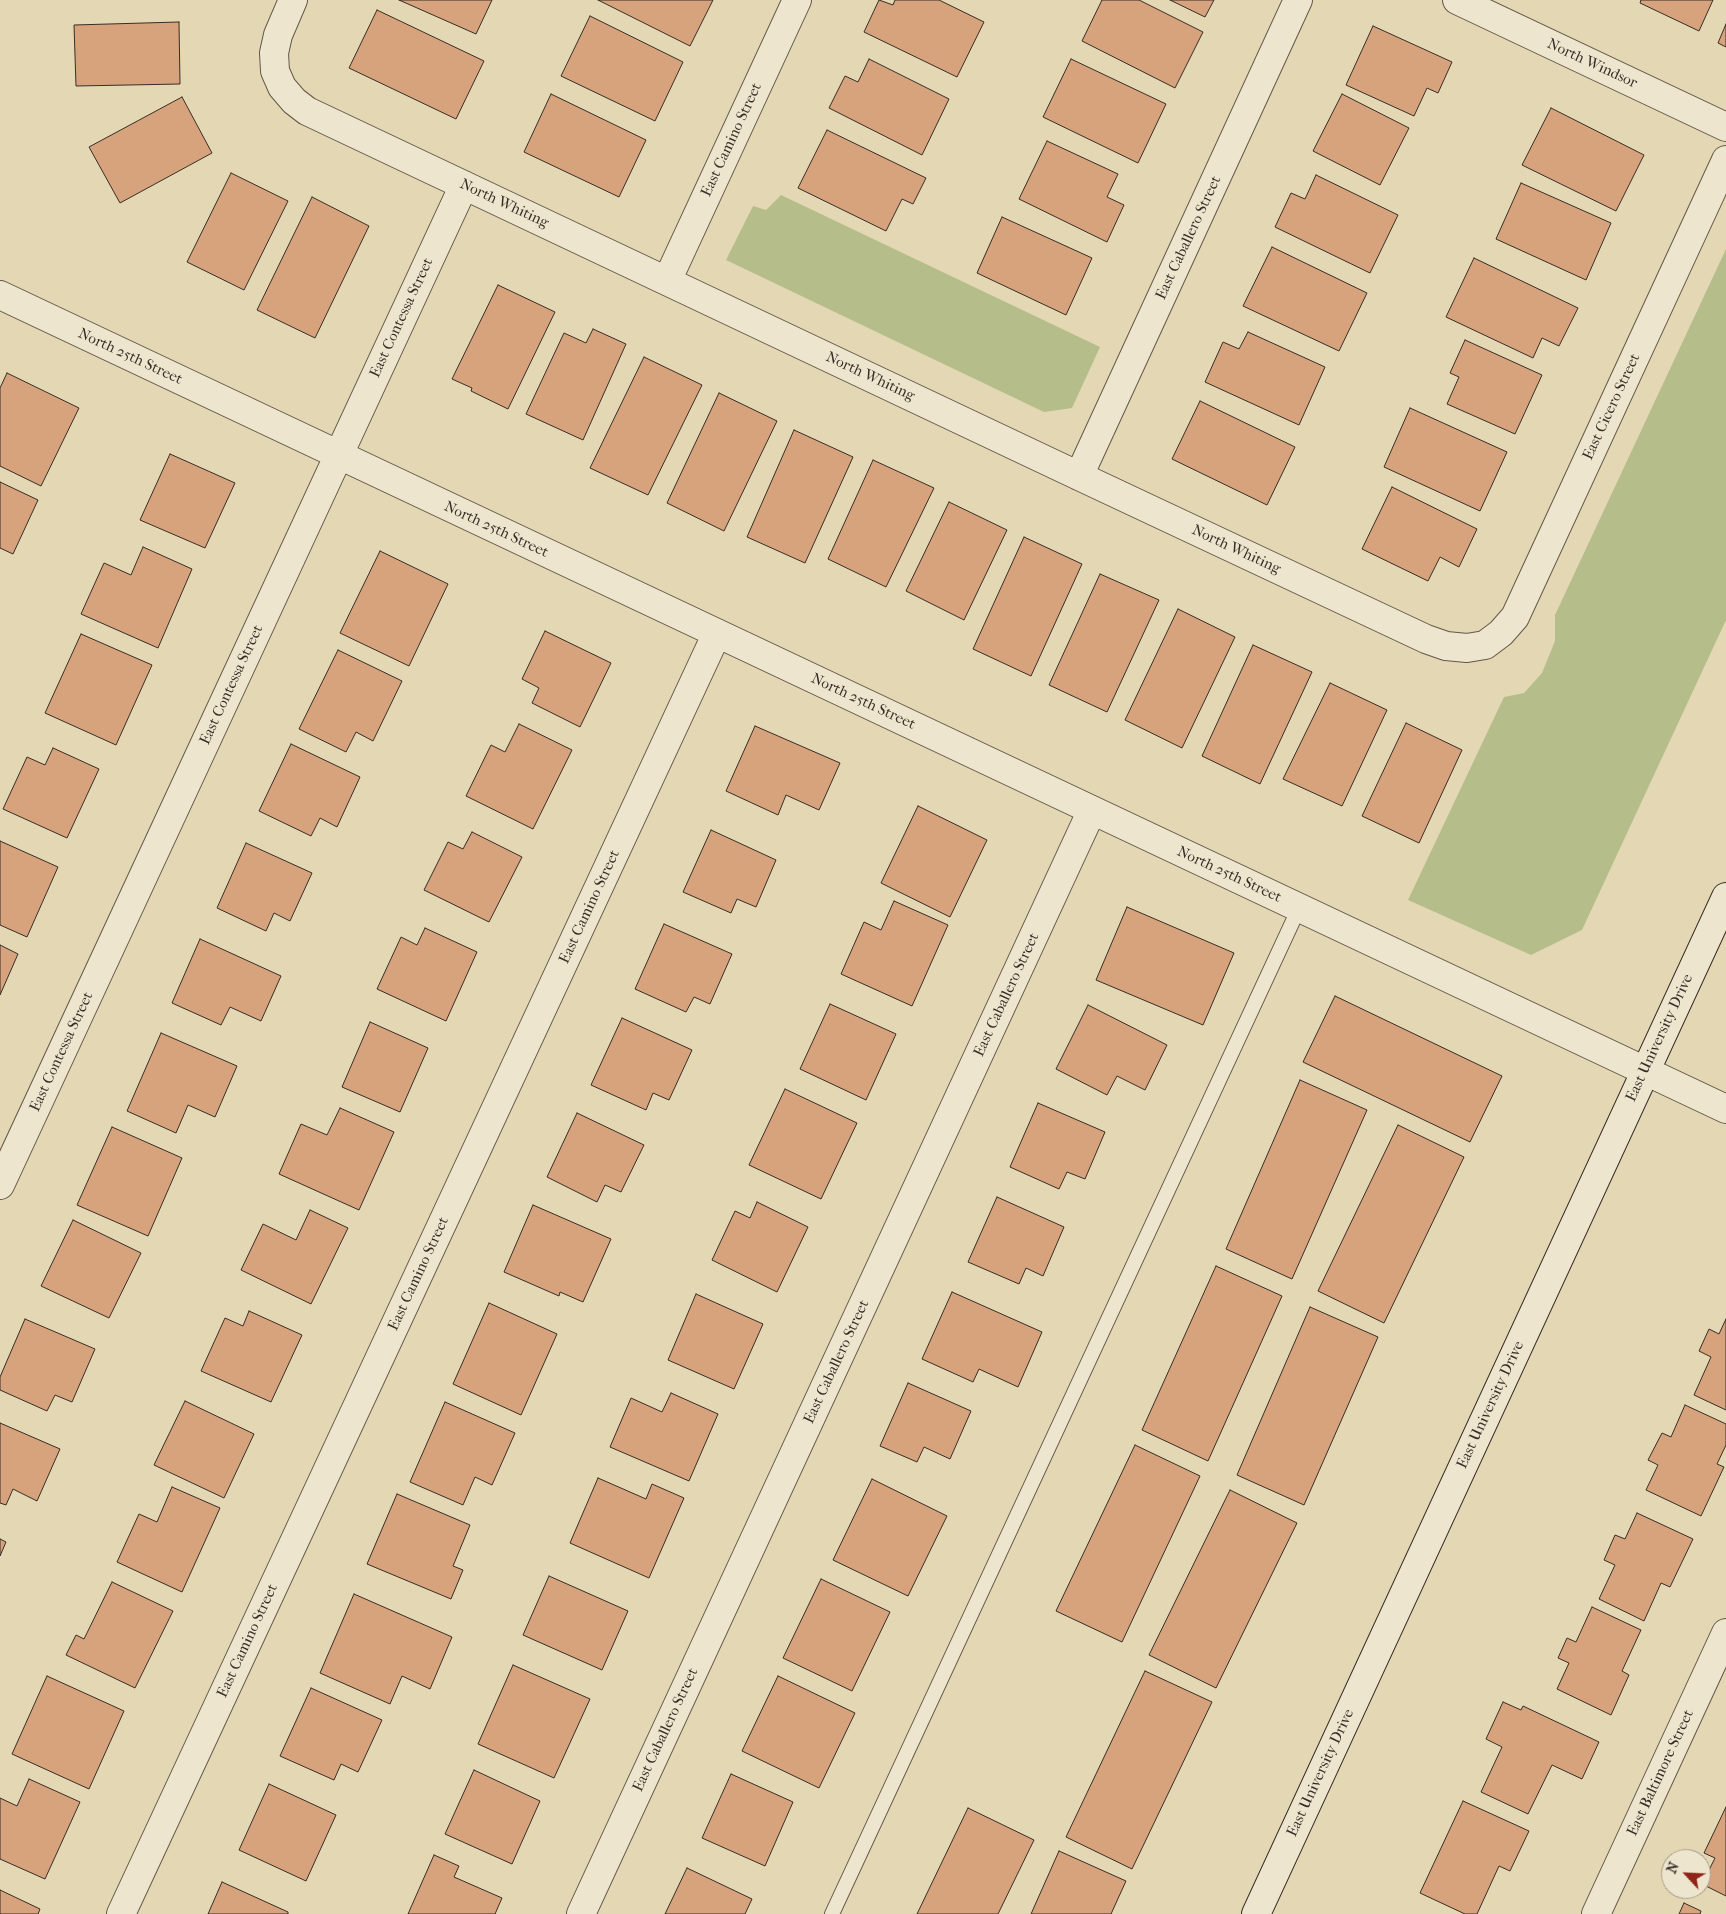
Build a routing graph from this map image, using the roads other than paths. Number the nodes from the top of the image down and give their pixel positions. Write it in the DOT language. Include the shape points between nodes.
graph roads {
  1 [pos="293,0"];
  2 [pos="797,0"];
  3 [pos="1298,0"];
  4 [pos="1457,0"];
  5 [pos="1726,128"];
  6 [pos="1726,160"];
  7 [pos="464,185"];
  8 [pos="667,281"];
  9 [pos="0,295"];
  10 [pos="339,456"];
  11 [pos="1079,476"];
  12 [pos="717,633"];
  13 [pos="1485,645"];
  14 [pos="1092,810"];
  15 [pos="1726,897"];
  16 [pos="1299,908"];
  17 [pos="1645,1072"];
  18 [pos="1726,1109"];
  19 [pos="0,1185"];
  20 [pos="1726,1633"];
  21 [pos="121,1914"];
  22 [pos="581,1914"];
  23 [pos="832,1914"];
  24 [pos="1256,1914"];
  25 [pos="1596,1914"];
  1 -- 7 [label="street, North Whiting" via="278,35 274,70 294,101 307,111"];
  2 -- 8 [label="street, East Camino Street"];
  3 -- 11 [label="street, East Caballero Street"];
  4 -- 5 [label="street, North Windsor"];
  6 -- 13 [label="street, East Cicero Street" via="1515,617"];
  7 -- 8 [label="street, North Whiting"];
  7 -- 10 [label="street, East Contessa Street"];
  8 -- 11 [label="street, North Whiting"];
  9 -- 10 [label="street, North 25th Street"];
  10 -- 12 [label="street, North 25th Street"];
  10 -- 19 [label="street, East Contessa Street"];
  11 -- 13 [label="street, North Whiting" via="1426,640 1467,648"];
  12 -- 14 [label="street, North 25th Street"];
  12 -- 21 [label="street, East Camino Street"];
  14 -- 16 [label="street, North 25th Street"];
  14 -- 22 [label="street, East Caballero Street"];
  15 -- 17 [label="street, East University Drive"];
  16 -- 17 [label="street, North 25th Street"];
  16 -- 23 [label="lane"];
  17 -- 18 [label="street, North 25th Street"];
  17 -- 24 [label="street, East University Drive"];
  20 -- 25 [label="street, East Baltimore Street"];
}
